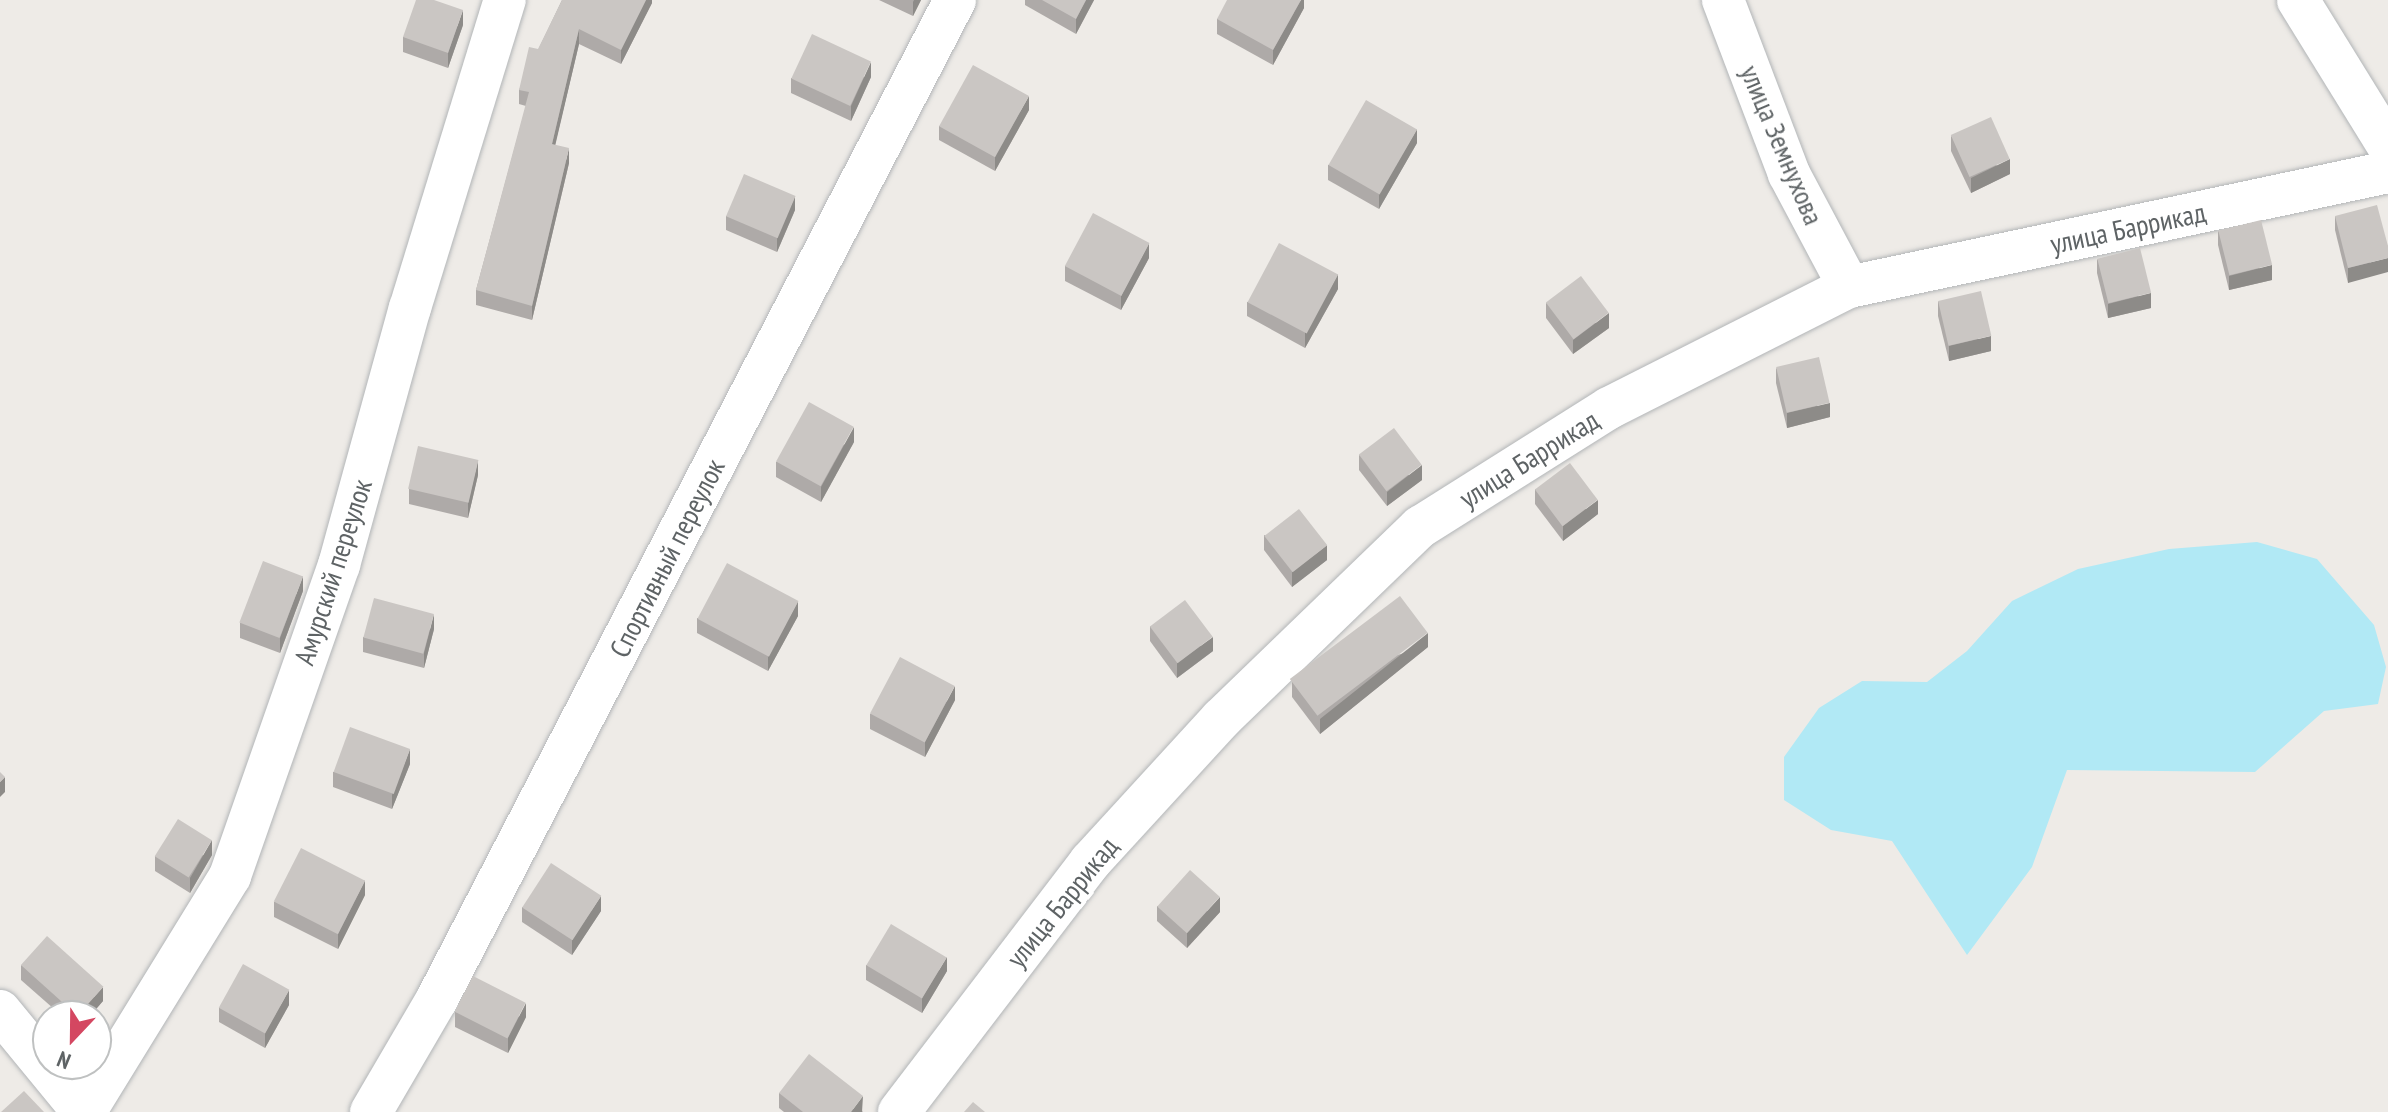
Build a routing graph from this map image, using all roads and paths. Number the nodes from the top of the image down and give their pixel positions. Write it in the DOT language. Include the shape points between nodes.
graph roads {
  1 [pos="505,0"];
  2 [pos="955,0"];
  3 [pos="1723,0"];
  4 [pos="2298,0"];
  5 [pos="2388,146"];
  6 [pos="2388,172"];
  7 [pos="1849,287"];
  8 [pos="0,1011"];
  9 [pos="84,1112"];
  10 [pos="371,1112"];
  11 [pos="899,1112"];
  1 -- 9 [label="street, Амурский переулок" via="410,308 339,565 230,876"];
  2 -- 10 [label="street, Спортивный переулок" via="437,999"];
  3 -- 7 [label="street, улица Земнухова" via="1789,174"];
  4 -- 5 [label="street"];
  6 -- 7 [label="street, улица Баррикад"];
  7 -- 11 [label="street, улица Баррикад" via="1609,408 1420,527 1221,719 1090,862"];
  8 -- 9 [label="street"];
}
